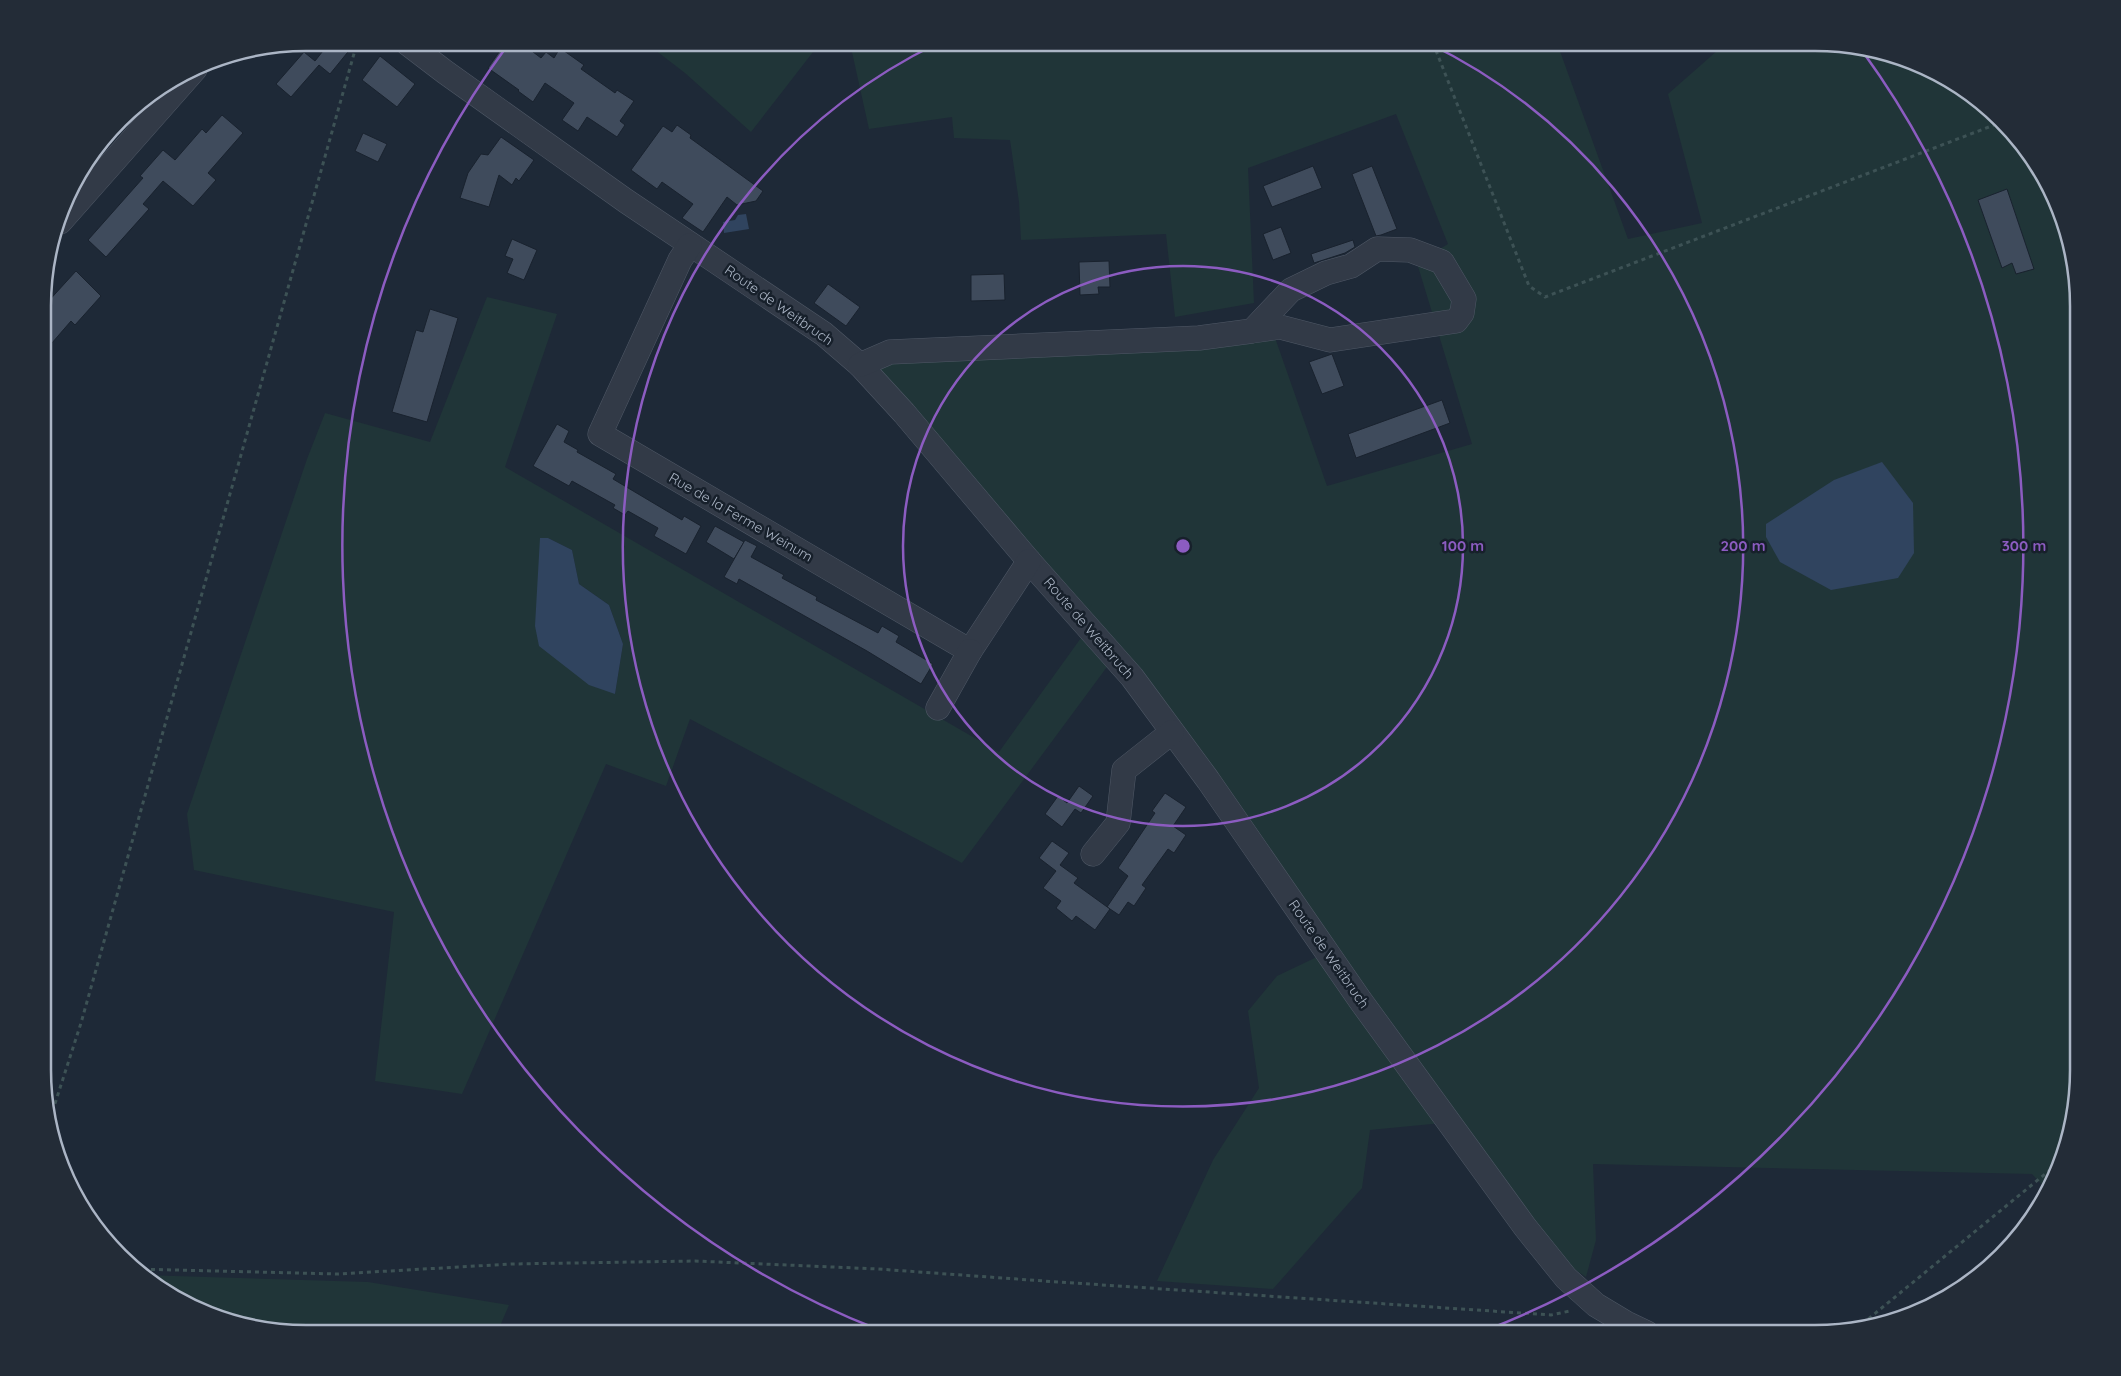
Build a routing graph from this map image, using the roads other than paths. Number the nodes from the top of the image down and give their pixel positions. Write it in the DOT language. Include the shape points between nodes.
graph roads {
  1 [pos="419,51"];
  2 [pos="181,84"];
  3 [pos="70,211"];
  4 [pos="690,245"];
  5 [pos="1252,331"];
  6 [pos="860,365"];
  7 [pos="1029,561"];
  8 [pos="970,651"];
  9 [pos="938,708"];
  10 [pos="1172,732"];
  11 [pos="1093,854"];
  12 [pos="1630,1325"];
  1 -- 4 [label="street, Route de Weitbruch"];
  2 -- 3 [label="street"];
  4 -- 6 [label="street, Route de Weitbruch" via="824,334"];
  4 -- 8 [label="street, Rue de la Ferme Weinum" via="680,260 600,434"];
  5 -- 5 [label="street" via="1291,290 1326,273 1351,266 1377,249 1410,250 1442,262 1464,299 1462,313 1456,321 1330,340 1280,327"];
  5 -- 6 [label="street" via="1198,338 890,352"];
  6 -- 7 [label="street, Route de Weitbruch"];
  7 -- 8 [label="street"];
  7 -- 10 [label="street, Route de Weitbruch" via="1132,677"];
  8 -- 9 [label="street"];
  10 -- 11 [label="street" via="1124,770 1118,823"];
  10 -- 12 [label="street, Route de Weitbruch" via="1360,1000 1525,1226 1566,1278 1596,1305"];
}
